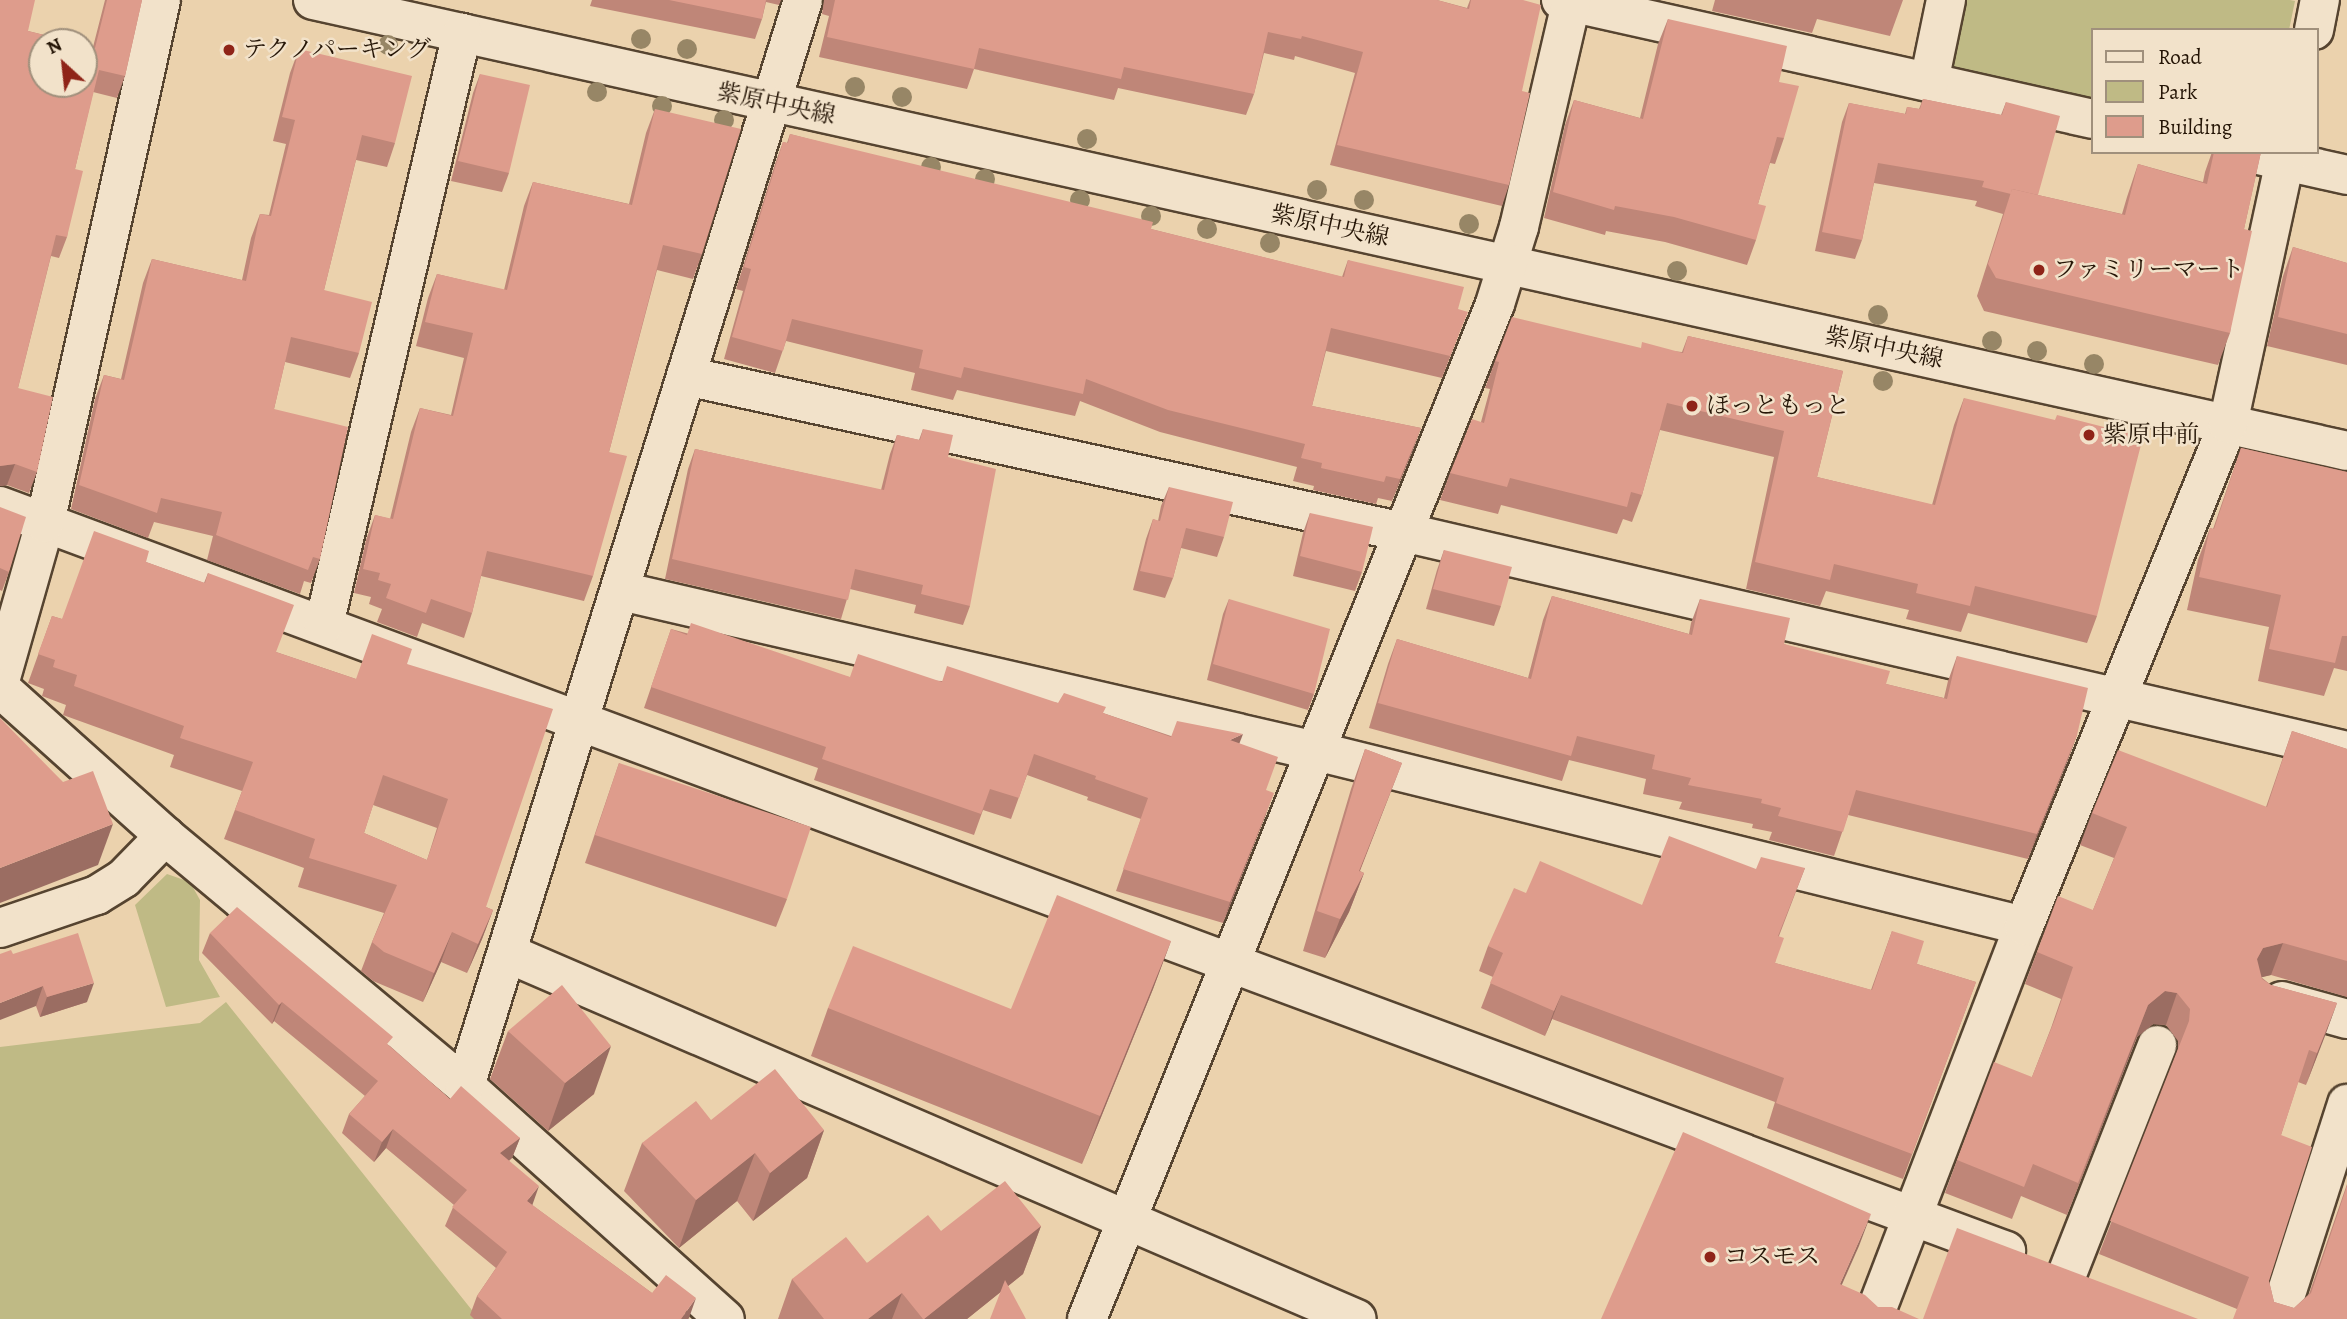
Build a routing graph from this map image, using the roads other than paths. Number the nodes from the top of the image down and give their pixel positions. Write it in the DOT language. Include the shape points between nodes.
graph roads {
  1 [pos="161,0"];
  2 [pos="313,0"];
  3 [pos="803,0"];
  4 [pos="1946,0"];
  5 [pos="2320,0"];
  6 [pos="1568,1"];
  7 [pos="2314,28"];
  8 [pos="462,33"];
  9 [pos="1929,82"];
  10 [pos="771,102"];
  11 [pos="2092,119"];
  12 [pos="2261,154"];
  13 [pos="2286,157"];
  14 [pos="2347,175"];
  15 [pos="1507,265"];
  16 [pos="686,376"];
  17 [pos="2228,424"];
  18 [pos="2347,451"];
  19 [pos="0,506"];
  20 [pos="45,523"];
  21 [pos="1403,532"];
  22 [pos="621,591"];
  23 [pos="324,625"];
  24 [pos="0,681"];
  25 [pos="0,688"];
  26 [pos="2118,698"];
  27 [pos="579,720"];
  28 [pos="1316,751"];
  29 [pos="2347,751"];
  30 [pos="165,836"];
  31 [pos="2024,926"];
  32 [pos="0,928"];
  33 [pos="507,953"];
  34 [pos="1231,964"];
  35 [pos="2266,996"];
  36 [pos="2347,1019"];
  37 [pos="2157,1045"];
  38 [pos="465,1086"];
  39 [pos="2347,1104"];
  40 [pos="1913,1218"];
  41 [pos="1129,1220"];
  42 [pos="2067,1274"];
  43 [pos="2105,1287"];
  44 [pos="725,1319"];
  45 [pos="1087,1319"];
  46 [pos="1357,1319"];
  47 [pos="1873,1319"];
  48 [pos="2278,1319"];
  1 -- 20 [label="street"];
  2 -- 8 [label="street, 紫原中央線"];
  3 -- 10 [label="street"];
  4 -- 9 [label="street"];
  5 -- 7 [label="street"];
  6 -- 9 [label="street"];
  6 -- 15 [label="street"];
  8 -- 10 [label="street, 紫原中央線"];
  8 -- 23 [label="street"];
  9 -- 11 [label="street"];
  10 -- 15 [label="street, 紫原中央線"];
  10 -- 16 [label="street"];
  12 -- 13 [label="street"];
  13 -- 14 [label="street"];
  13 -- 17 [label="street"];
  15 -- 17 [label="street, 紫原中央線"];
  15 -- 21 [label="street"];
  16 -- 21 [label="street"];
  16 -- 22 [label="street"];
  17 -- 18 [label="street, 紫原中央線"];
  17 -- 26 [label="street"];
  19 -- 20 [label="street"];
  20 -- 23 [label="street"];
  20 -- 24 [label="street"];
  21 -- 26 [label="street"];
  21 -- 28 [label="street"];
  22 -- 27 [label="street"];
  22 -- 28 [label="street"];
  23 -- 27 [label="street"];
  25 -- 30 [label="street"];
  26 -- 29 [label="street"];
  26 -- 31 [label="street"];
  27 -- 33 [label="street"];
  27 -- 34 [label="street"];
  28 -- 31 [label="street"];
  28 -- 34 [label="street"];
  30 -- 32 [label="street" via="124,878 97,895"];
  30 -- 38 [label="street"];
  31 -- 40 [label="street"];
  33 -- 38 [label="street"];
  33 -- 41 [label="street"];
  34 -- 40 [label="street"];
  34 -- 41 [label="street"];
  35 -- 36 [label="street"];
  37 -- 42 [label="street"];
  38 -- 44 [label="street"];
  39 -- 48 [label="street"];
  40 -- 42 [label="street"];
  40 -- 47 [label="street"];
  41 -- 45 [label="street"];
  41 -- 46 [label="street"];
  42 -- 43 [label="street"];
}
